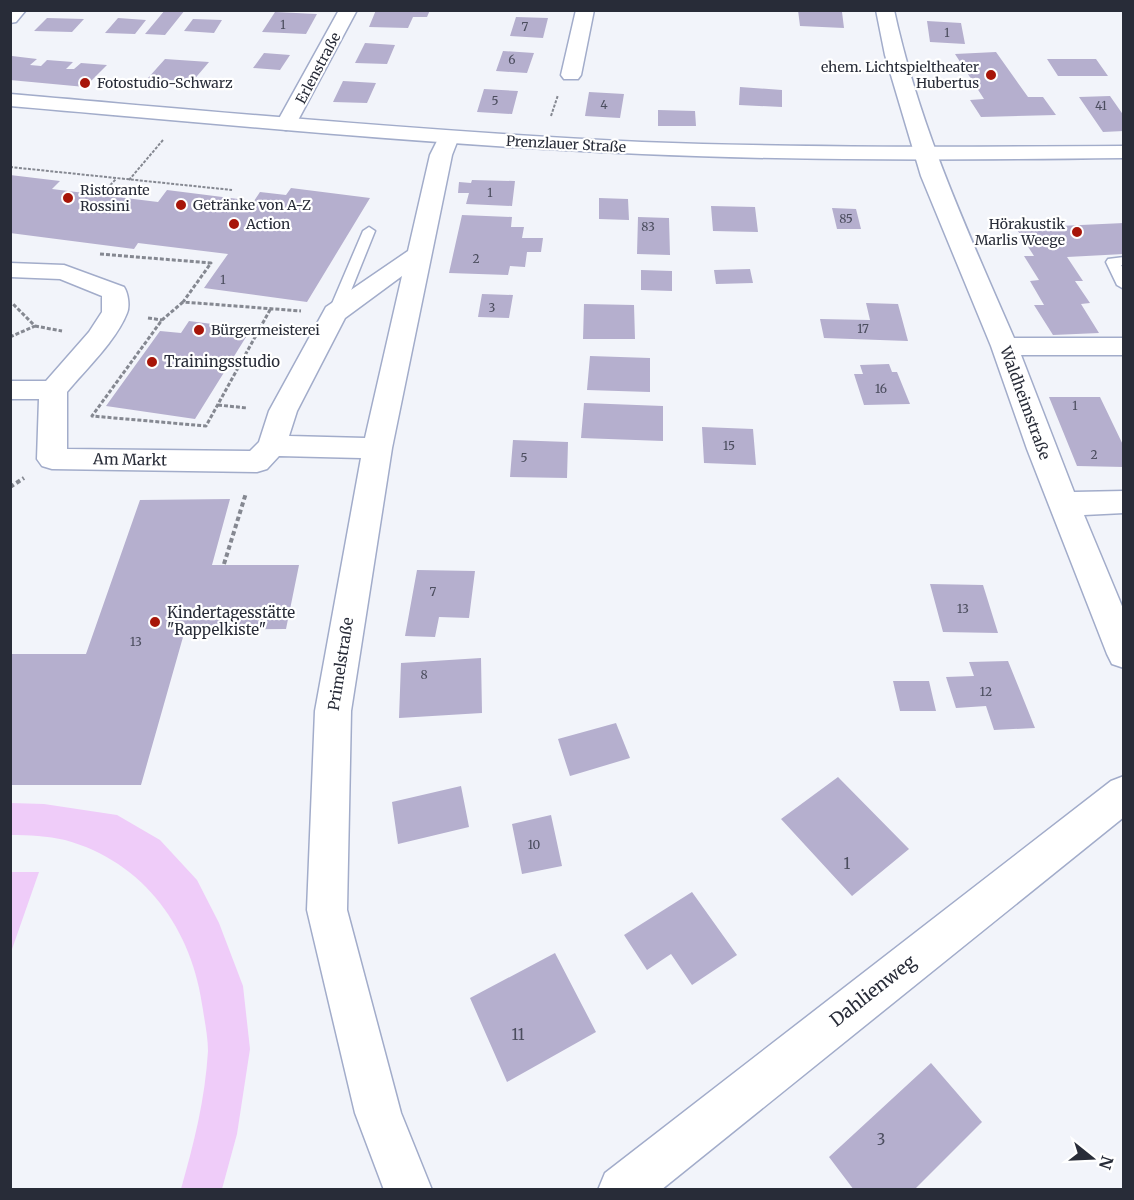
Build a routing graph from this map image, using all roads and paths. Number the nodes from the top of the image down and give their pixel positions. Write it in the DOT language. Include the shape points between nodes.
graph roads {
  1 [pos="17,10"];
  2 [pos="348,10"];
  3 [pos="585,10"];
  4 [pos="885,10"];
  5 [pos="10,18"];
  6 [pos="571,75"];
  7 [pos="10,100"];
  8 [pos="185,115"];
  9 [pos="286,124"];
  10 [pos="448,137"];
  11 [pos="1124,152"];
  12 [pos="924,153"];
  13 [pos="10,167"];
  14 [pos="116,179"];
  15 [pos="129,180"];
  16 [pos="232,190"];
  17 [pos="101,195"];
  18 [pos="369,231"];
  19 [pos="100,254"];
  20 [pos="418,255"];
  21 [pos="1124,261"];
  22 [pos="10,270"];
  23 [pos="1124,285"];
  24 [pos="183,302"];
  25 [pos="10,304"];
  26 [pos="271,308"];
  27 [pos="335,313"];
  28 [pos="10,337"];
  29 [pos="1005,346"];
  30 [pos="1124,347"];
  31 [pos="10,390"];
  32 [pos="53,390"];
  33 [pos="377,448"];
  34 [pos="264,454"];
  35 [pos="1124,502"];
  36 [pos="1064,504"];
  37 [pos="224,564"];
  38 [pos="1124,654"];
  39 [pos="1124,793"];
  40 [pos="408,1190"];
  41 [pos="622,1190"];
  1 -- 5 [label="street"];
  2 -- 9 [label="street, Erlenstraße"];
  3 -- 6 [label="street"];
  4 -- 12 [label="street, Waldheimstraße" via="894,55"];
  7 -- 8 [label="street, Prenzlauer Straße"];
  8 -- 9 [label="street, Prenzlauer Straße"];
  8 -- 15 [label="path"];
  9 -- 10 [label="street, Prenzlauer Straße"];
  10 -- 12 [label="street, Prenzlauer Straße" via="653,148"];
  10 -- 20 [label="street, Primelstraße"];
  11 -- 12 [label="street, Prenzlauer Straße"];
  12 -- 29 [label="street, Waldheimstraße"];
  13 -- 14 [label="path"];
  14 -- 15 [label="path"];
  14 -- 17 [label="path"];
  15 -- 16 [label="path"];
  18 -- 27 [label="lane"];
  19 -- 24 [label="path" via="211,263"];
  20 -- 27 [label="street"];
  20 -- 33 [label="street, Primelstraße"];
  21 -- 23 [label="lane" via="1113,262"];
  22 -- 32 [label="street" via="64,272 115,292 115,312"];
  24 -- 26 [label="path"];
  24 -- 26 [label="path" via="162,320 92,416 206,426"];
  25 -- 28 [label="path" via="35,326"];
  26 -- 27 [label="path"];
  27 -- 34 [label="street"];
  29 -- 30 [label="street"];
  29 -- 36 [label="street, Waldheimstraße"];
  31 -- 32 [label="street"];
  32 -- 34 [label="street, Am Markt" via="52,459"];
  33 -- 34 [label="street, Am Markt"];
  33 -- 40 [label="street, Primelstraße" via="333,711 327,910 378,1113"];
  34 -- 37 [label="path"];
  35 -- 36 [label="street"];
  36 -- 38 [label="street, Waldheimstraße"];
  39 -- 41 [label="street, Dahlienweg"];
}
